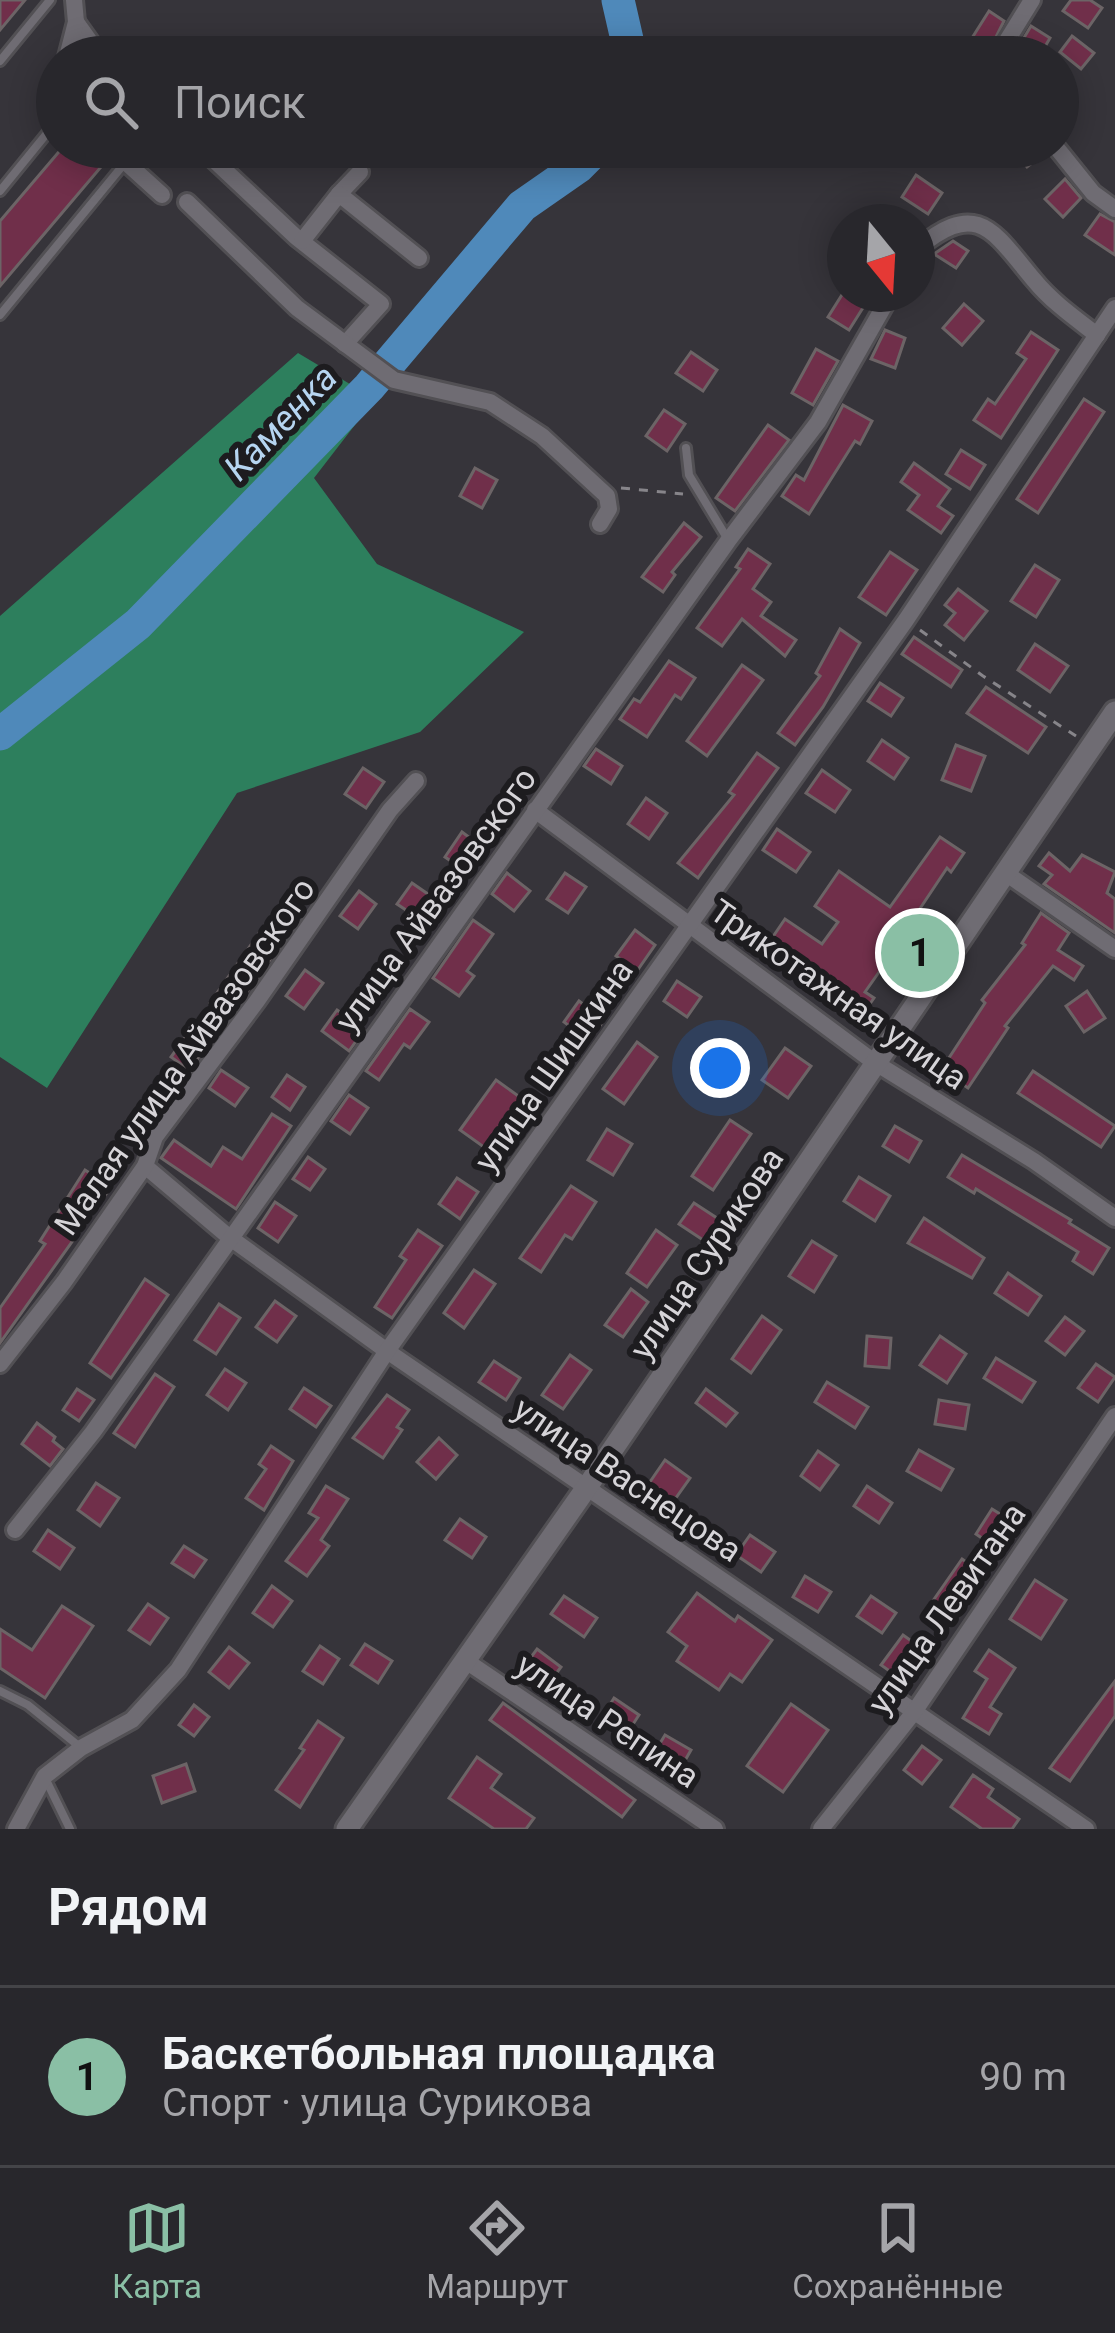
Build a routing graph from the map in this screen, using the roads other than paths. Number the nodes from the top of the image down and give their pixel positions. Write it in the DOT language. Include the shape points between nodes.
graph roads {
  1 [pos="50,0"];
  2 [pos="74,0"];
  3 [pos="1032,0"];
  4 [pos="76,22"];
  5 [pos="72,36"];
  6 [pos="86,36"];
  7 [pos="1010,36"];
  8 [pos="0,61"];
  9 [pos="36,147"];
  10 [pos="121,168"];
  11 [pos="129,168"];
  12 [pos="223,168"];
  13 [pos="1073,168"];
  14 [pos="360,172"];
  15 [pos="0,191"];
  16 [pos="339,194"];
  17 [pos="162,195"];
  18 [pos="187,202"];
  19 [pos="1115,208"];
  20 [pos="935,235"];
  21 [pos="302,242"];
  22 [pos="419,258"];
  23 [pos="1115,308"];
  24 [pos="882,312"];
  25 [pos="0,315"];
  26 [pos="1097,335"];
  27 [pos="345,344"];
  28 [pos="686,448"];
  29 [pos="600,524"];
  30 [pos="728,541"];
  31 [pos="1115,712"];
  32 [pos="416,781"];
  33 [pos="535,810"];
  34 [pos="1007,874"];
  35 [pos="688,926"];
  36 [pos="1115,949"];
  37 [pos="874,1062"];
  38 [pos="145,1166"];
  39 [pos="1115,1218"];
  40 [pos="229,1237"];
  41 [pos="387,1352"];
  42 [pos="0,1364"];
  43 [pos="1115,1416"];
  44 [pos="587,1487"];
  45 [pos="15,1530"];
  46 [pos="466,1661"];
  47 [pos="0,1690"];
  48 [pos="914,1712"];
  49 [pos="81,1748"];
  50 [pos="45,1776"];
  51 [pos="16,1829"];
  52 [pos="70,1829"];
  53 [pos="347,1829"];
  54 [pos="715,1829"];
  55 [pos="821,1829"];
  56 [pos="1086,1829"];
  1 -- 8 [label="lane"];
  2 -- 4 [label="street"];
  3 -- 7 [label="street"];
  4 -- 5 [label="street"];
  4 -- 6 [label="street"];
  9 -- 15 [label="lane"];
  10 -- 25 [label="lane"];
  11 -- 17 [label="street"];
  12 -- 21 [label="street"];
  13 -- 19 [label="street"];
  14 -- 16 [label="street"];
  16 -- 21 [label="street"];
  16 -- 22 [label="street"];
  18 -- 27 [label="street"];
  20 -- 26 [label="street" via="960,223 983,224 1055,303"];
  21 -- 27 [label="street" via="381,304"];
  23 -- 26 [label="street, улица Шишкина"];
  24 -- 30 [label="street, улица Айвазовского" via="818,422"];
  26 -- 35 [label="street, улица Шишкина"];
  27 -- 29 [label="street" via="394,380 490,402 542,436 608,496"];
  28 -- 30 [label="lane" via="689,475"];
  30 -- 33 [label="street, улица Айвазовского"];
  31 -- 34 [label="street, улица Сурикова"];
  32 -- 38 [label="street, Малая улица Айвазовского" via="155,1137"];
  33 -- 35 [label="street, Трикотажная улица"];
  33 -- 40 [label="street, улица Айвазовского"];
  34 -- 36 [label="street"];
  34 -- 37 [label="street, улица Сурикова"];
  35 -- 37 [label="street, Трикотажная улица"];
  35 -- 41 [label="street, улица Шишкина"];
  37 -- 39 [label="street, Трикотажная улица"];
  37 -- 44 [label="street, улица Сурикова"];
  38 -- 40 [label="street, улица Васнецова"];
  38 -- 42 [label="street, Малая улица Айвазовского"];
  40 -- 41 [label="street, улица Васнецова"];
  40 -- 45 [label="street, улица Айвазовского"];
  41 -- 44 [label="street, улица Васнецова"];
  41 -- 49 [label="street, улица Шишкина" via="178,1670 132,1720"];
  43 -- 48 [label="street, улица Левитана"];
  44 -- 46 [label="street, улица Сурикова"];
  44 -- 48 [label="street, улица Васнецова"];
  46 -- 53 [label="street, улица Сурикова"];
  46 -- 54 [label="street, улица Репина"];
  47 -- 49 [label="lane"];
  48 -- 55 [label="street, улица Левитана"];
  48 -- 56 [label="street, улица Васнецова"];
  49 -- 50 [label="street, улица Шишкина"];
  50 -- 51 [label="street, улица Шишкина"];
  50 -- 52 [label="lane"];
}
